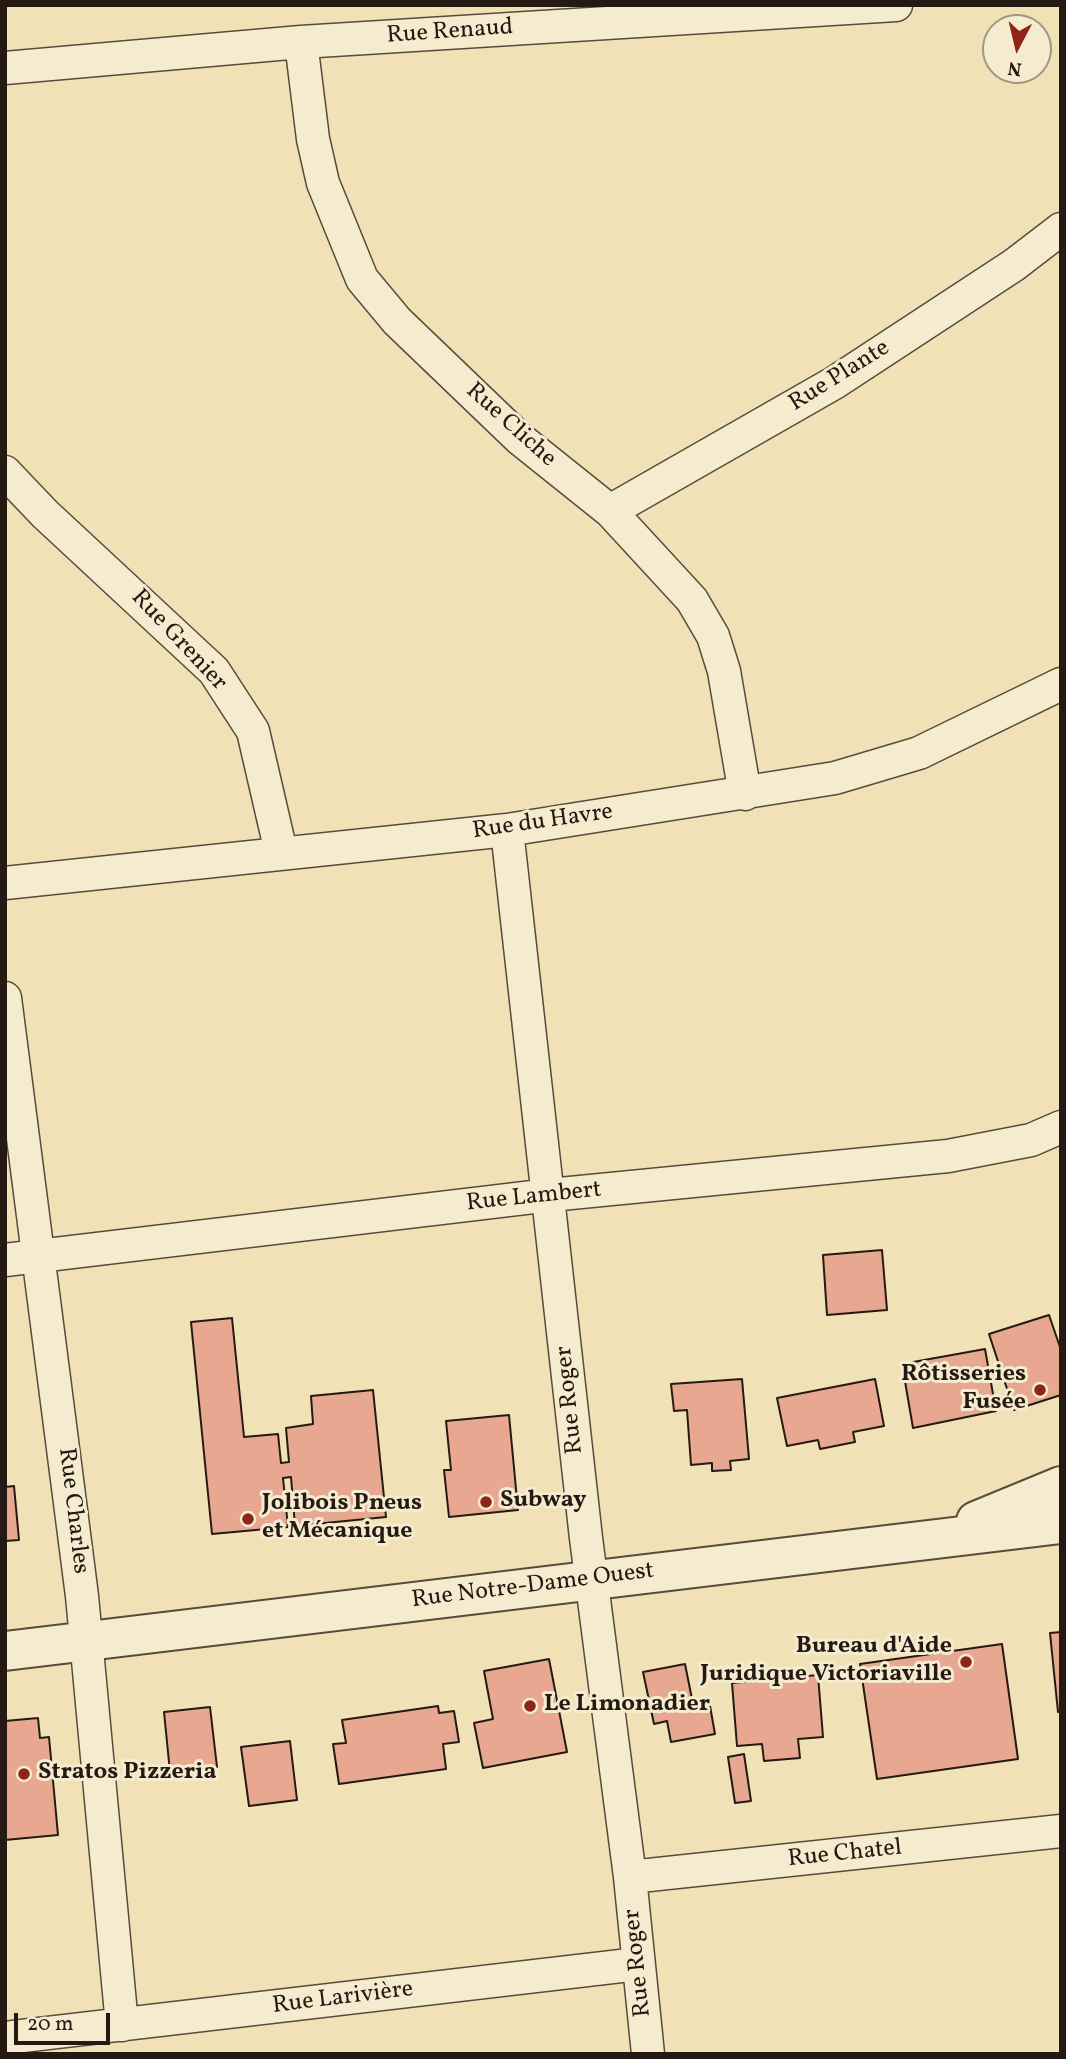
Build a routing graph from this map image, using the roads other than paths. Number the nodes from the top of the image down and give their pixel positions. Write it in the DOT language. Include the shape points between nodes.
graph roads {
  1 [pos="896,5"];
  2 [pos="301,42"];
  3 [pos="5,68"];
  4 [pos="1061,229"];
  5 [pos="5,472"];
  6 [pos="610,510"];
  7 [pos="1061,684"];
  8 [pos="746,794"];
  9 [pos="507,830"];
  10 [pos="281,852"];
  11 [pos="5,883"];
  12 [pos="5,998"];
  13 [pos="1061,1127"];
  14 [pos="550,1195"];
  15 [pos="41,1256"];
  16 [pos="5,1260"];
  17 [pos="1061,1486"];
  18 [pos="1061,1524"];
  19 [pos="929,1540"];
  20 [pos="592,1579"];
  21 [pos="88,1643"];
  22 [pos="5,1651"];
  23 [pos="1061,1831"];
  24 [pos="630,1877"];
  25 [pos="638,1964"];
  26 [pos="122,2025"];
  27 [pos="5,2038"];
  28 [pos="648,2054"];
  1 -- 2 [label="street, Rue Renaud"];
  2 -- 3 [label="street, Rue Renaud"];
  2 -- 6 [label="street, Rue Cliche" via="323,183 362,279 397,321 500,420"];
  4 -- 6 [label="street, Rue Plante" via="834,383"];
  5 -- 10 [label="street, Rue Grenier" via="214,671 253,731"];
  6 -- 8 [label="street, Rue Cliche" via="692,600 713,636 724,671"];
  7 -- 8 [label="street, Rue du Havre" via="919,753 835,779"];
  8 -- 9 [label="street, Rue du Havre"];
  9 -- 10 [label="street, Rue du Havre"];
  9 -- 14 [label="street, Rue Roger"];
  10 -- 11 [label="street, Rue du Havre"];
  12 -- 15 [label="street, Rue Charles"];
  13 -- 14 [label="street, Rue Lambert" via="1031,1140 948,1156"];
  14 -- 15 [label="street, Rue Lambert"];
  14 -- 20 [label="street, Rue Roger"];
  15 -- 16 [label="street, Rue Lambert"];
  15 -- 21 [label="street, Rue Charles"];
  17 -- 19 [label="street"];
  18 -- 19 [label="street, Rue Notre-Dame Ouest"];
  19 -- 20 [label="street, Rue Notre-Dame Ouest"];
  20 -- 21 [label="street, Rue Notre-Dame Ouest"];
  20 -- 24 [label="street, Rue Roger"];
  21 -- 22 [label="street, Rue Notre-Dame Ouest"];
  21 -- 26 [label="street, Rue Charles"];
  23 -- 24 [label="street, Rue Chatel"];
  24 -- 25 [label="street, Rue Roger"];
  25 -- 26 [label="street, Rue Larivière"];
  25 -- 28 [label="street, Rue Roger"];
  26 -- 27 [label="street, Rue Larivière"];
}
